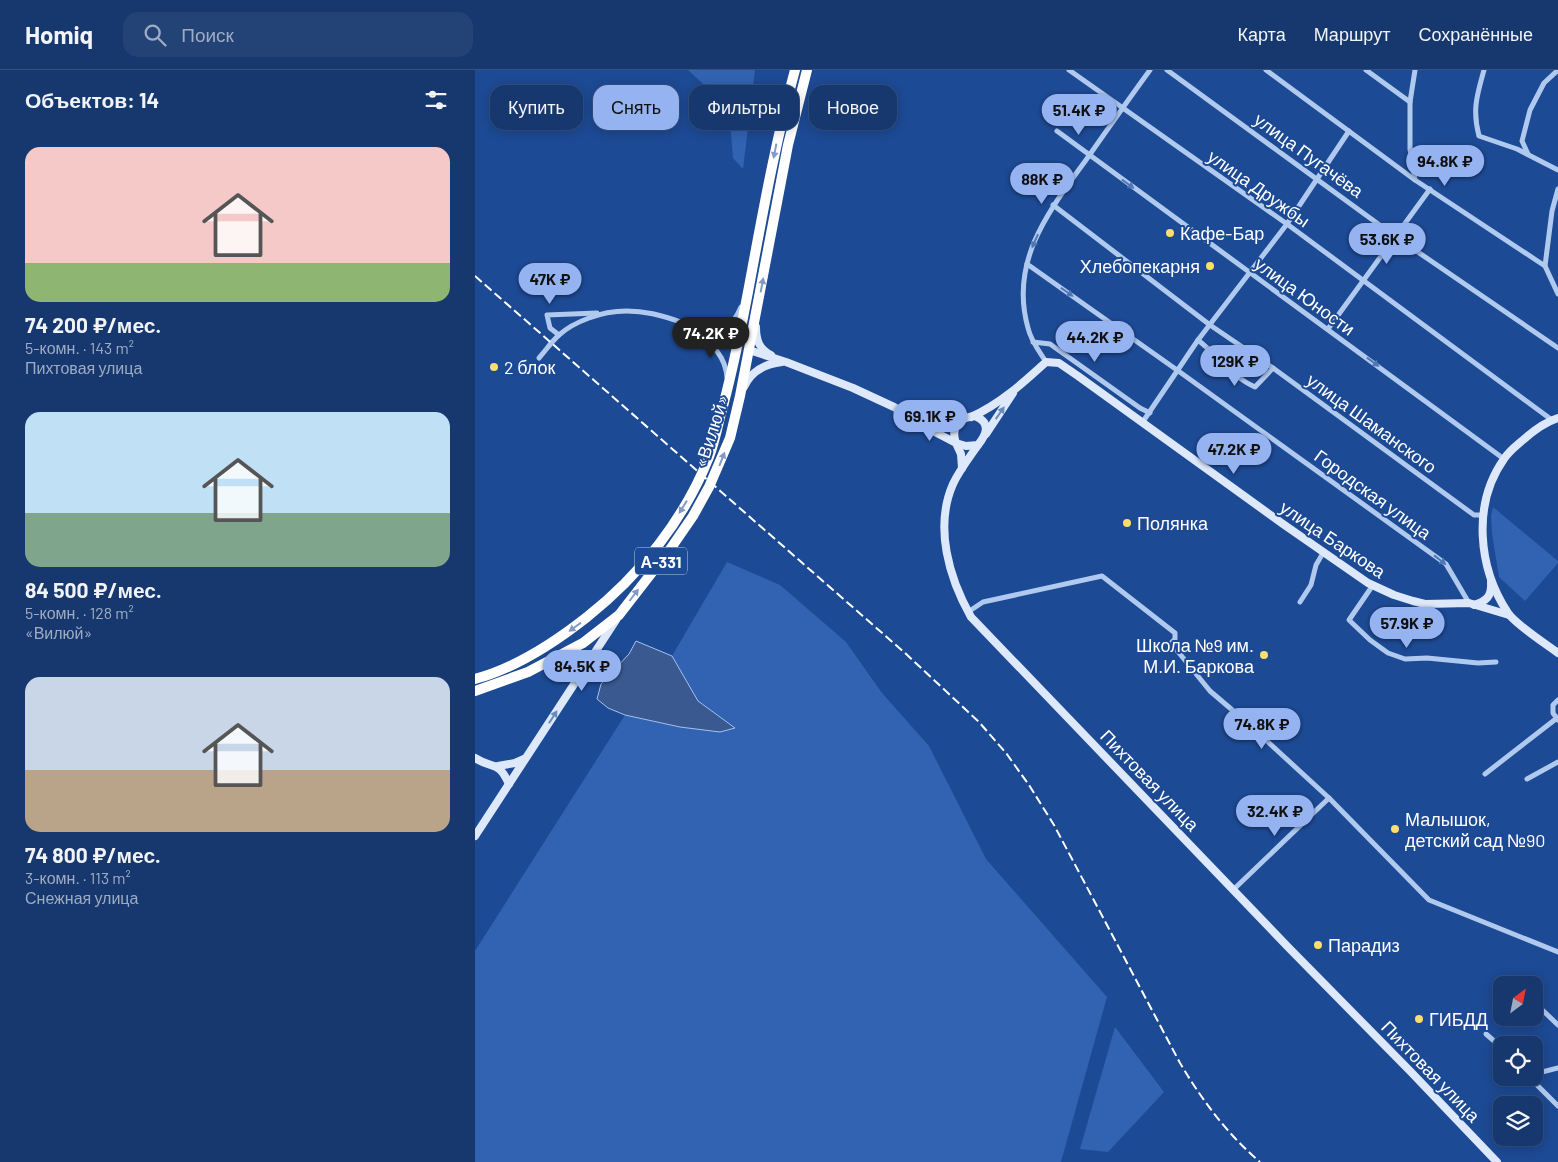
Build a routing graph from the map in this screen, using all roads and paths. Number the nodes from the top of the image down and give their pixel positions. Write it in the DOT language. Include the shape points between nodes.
graph roads {
  1 [pos="795,70"];
  2 [pos="807,70"];
  3 [pos="1069,70"];
  4 [pos="1150,70"];
  5 [pos="1167,70"];
  6 [pos="1266,70"];
  7 [pos="1365,70"];
  8 [pos="1415,70"];
  9 [pos="1484,70"];
  10 [pos="1557,70"];
  11 [pos="1411,102"];
  12 [pos="1122,109"];
  13 [pos="1349,131"];
  14 [pos="1057,132"];
  15 [pos="1528,154"];
  16 [pos="1089,156"];
  17 [pos="1558,170"];
  18 [pos="1317,178"];
  19 [pos="1415,180"];
  20 [pos="1558,189"];
  21 [pos="1430,190"];
  22 [pos="1053,205"];
  23 [pos="1287,224"];
  24 [pos="1396,236"];
  25 [pos="1027,264"];
  26 [pos="1545,266"];
  27 [pos="1250,272"];
  28 [pos="1363,281"];
  29 [pos="748,291"];
  30 [pos="1558,294"];
  31 [pos="602,312"];
  32 [pos="756,315"];
  33 [pos="690,325"];
  34 [pos="1210,325"];
  35 [pos="1328,329"];
  36 [pos="559,335"];
  37 [pos="1198,340"];
  38 [pos="1033,342"];
  39 [pos="738,346"];
  40 [pos="1558,348"];
  41 [pos="749,350"];
  42 [pos="539,358"];
  43 [pos="786,362"];
  44 [pos="1046,362"];
  45 [pos="1273,368"];
  46 [pos="1177,370"];
  47 [pos="1015,389"];
  48 [pos="726,396"];
  49 [pos="740,396"];
  50 [pos="1150,413"];
  51 [pos="971,417"];
  52 [pos="1555,419"];
  53 [pos="916,420"];
  54 [pos="961,420"];
  55 [pos="1142,423"];
  56 [pos="985,436"];
  57 [pos="956,442"];
  58 [pos="978,445"];
  59 [pos="1504,459"];
  60 [pos="961,470"];
  61 [pos="1483,515"];
  62 [pos="1323,553"];
  63 [pos="1491,578"];
  64 [pos="1373,585"];
  65 [pos="1300,602"];
  66 [pos="1471,604"];
  67 [pos="968,612"];
  68 [pos="619,615"];
  69 [pos="1509,615"];
  70 [pos="1558,653"];
  71 [pos="1495,662"];
  72 [pos="475,679"];
  73 [pos="475,691"];
  74 [pos="1558,700"];
  75 [pos="1557,719"];
  76 [pos="475,758"];
  77 [pos="526,758"];
  78 [pos="1558,762"];
  79 [pos="498,766"];
  80 [pos="1485,774"];
  81 [pos="1527,779"];
  82 [pos="509,784"];
  83 [pos="1329,798"];
  84 [pos="475,836"];
  85 [pos="1233,890"];
  86 [pos="1558,952"];
  87 [pos="1543,1011"];
  88 [pos="1558,1025"];
  89 [pos="1486,1034"];
  90 [pos="1493,1041"];
  91 [pos="1558,1068"];
  92 [pos="1543,1072"];
  93 [pos="1538,1086"];
  94 [pos="1558,1106"];
  95 [pos="1497,1162"];
  1 -- 29 [label="highway, «Вилюй» / А-331, one-way" via="776,146"];
  32 -- 2 [label="highway, «Вилюй» / А-331, one-way" via="788,145"];
  3 -- 12 [label="street, улица Дружбы"];
  4 -- 12 [label="street"];
  5 -- 18 [label="street, улица Пугачёва"];
  6 -- 13 [label="street"];
  7 -- 11 [label="street"];
  8 -- 11 [label="street"];
  9 -- 15 [label="street" via="1476,98 1475,121 1479,136"];
  10 -- 15 [label="street" via="1544,84 1530,110 1523,141"];
  11 -- 19 [label="street" via="1410,149"];
  12 -- 16 [label="street"];
  12 -- 23 [label="street, улица Дружбы"];
  13 -- 18 [label="street"];
  13 -- 19 [label="street"];
  14 -- 16 [label="street, улица Юности"];
  15 -- 17 [label="street"];
  16 -- 22 [label="street"];
  16 -- 27 [label="street, улица Юности, one-way"];
  18 -- 23 [label="street"];
  18 -- 24 [label="street, улица Пугачёва"];
  19 -- 21 [label="street"];
  20 -- 26 [label="street"];
  21 -- 24 [label="street"];
  21 -- 26 [label="street"];
  22 -- 25 [label="street, one-way" via="1034,240"];
  22 -- 34 [label="street, улица Шаманского"];
  23 -- 27 [label="street"];
  23 -- 28 [label="street, улица Дружбы"];
  24 -- 28 [label="street"];
  24 -- 40 [label="street, улица Пугачёва"];
  25 -- 38 [label="street" via="1023,302"];
  25 -- 46 [label="street, Городская улица, one-way"];
  26 -- 30 [label="street"];
  27 -- 34 [label="street"];
  27 -- 35 [label="street, улица Юности"];
  28 -- 35 [label="street"];
  28 -- 52 [label="street, улица Дружбы"];
  29 -- 33 [label="street" via="733,323 721,328"];
  29 -- 39 [label="highway, «Вилюй» / А-331"];
  31 -- 33 [label="street" via="645,312"];
  31 -- 36 [label="street" via="578,322"];
  31 -- 36 [label="street" via="547,315 550,328"];
  32 -- 41 [label="highway, «Вилюй» / А-331"];
  32 -- 43 [label="street" via="756,333 763,350"];
  33 -- 39 [label="street"];
  33 -- 48 [label="street" via="715,348 724,362"];
  34 -- 37 [label="street"];
  34 -- 45 [label="street, улица Шаманского"];
  35 -- 59 [label="street, улица Юности, one-way"];
  36 -- 42 [label="street"];
  37 -- 45 [label="street" via="1228,370 1255,387"];
  37 -- 46 [label="street"];
  38 -- 44 [label="street"];
  38 -- 50 [label="street" via="1050,344"];
  39 -- 41 [label="highway"];
  39 -- 48 [label="highway, «Вилюй» / А-331"];
  41 -- 43 [label="street"];
  41 -- 49 [label="highway, «Вилюй» / А-331"];
  43 -- 49 [label="street" via="756,371"];
  43 -- 53 [label="street" via="875,398"];
  44 -- 47 [label="street"];
  44 -- 55 [label="street, улица Баркова" via="1067,368"];
  45 -- 61 [label="street, улица Шаманского" via="1473,515"];
  46 -- 50 [label="street"];
  46 -- 66 [label="street, Городская улица, one-way" via="1446,564"];
  47 -- 51 [label="street"];
  56 -- 47 [label="street, one-way"];
  48 -- 72 [label="highway, «Вилюй» / А-331, one-way" via="709,456 699,478 666,534 641,567 608,600 551,644"];
  68 -- 49 [label="highway, «Вилюй» / А-331, one-way" via="693,516 730,438"];
  50 -- 55 [label="street"];
  51 -- 54 [label="street"];
  51 -- 56 [label="street" via="978,417 984,422"];
  52 -- 59 [label="street" via="1532,432"];
  53 -- 54 [label="street" via="945,424"];
  53 -- 57 [label="street"];
  54 -- 57 [label="street" via="954,430"];
  55 -- 62 [label="street, улица Баркова"];
  56 -- 58 [label="street"];
  57 -- 58 [label="street" via="966,446"];
  57 -- 60 [label="street" via="961,454"];
  58 -- 60 [label="street, Пихтовая улица"];
  59 -- 61 [label="street" via="1489,487"];
  60 -- 67 [label="street, Пихтовая улица" via="947,505 945,538 952,574"];
  61 -- 63 [label="street" via="1482,531"];
  62 -- 64 [label="street, улица Баркова"];
  62 -- 65 [label="street" via="1311,585"];
  63 -- 66 [label="street" via="1489,598"];
  63 -- 69 [label="street"];
  64 -- 66 [label="street, улица Баркова" via="1425,604"];
  64 -- 71 [label="street" via="1349,620 1388,653 1405,659"];
  66 -- 69 [label="street, улица Баркова"];
  67 -- 83 [label="street" via="983,602 1103,576 1175,633 1171,643 1209,691"];
  67 -- 85 [label="street, Пихтовая улица"];
  68 -- 73 [label="highway, «Вилюй» / А-331" via="583,643 528,672"];
  77 -- 68 [label="street, one-way"];
  69 -- 70 [label="street"];
  74 -- 75 [label="street" via="1553,705"];
  75 -- 80 [label="street"];
  76 -- 79 [label="street"];
  77 -- 79 [label="street"];
  77 -- 82 [label="street"];
  78 -- 81 [label="street"];
  79 -- 82 [label="street"];
  82 -- 84 [label="street"];
  83 -- 85 [label="street"];
  83 -- 86 [label="street" via="1429,900"];
  85 -- 95 [label="street, Пихтовая улица"];
  87 -- 88 [label="street"];
  89 -- 90 [label="street"];
  91 -- 92 [label="street"];
  93 -- 94 [label="street"];
}
